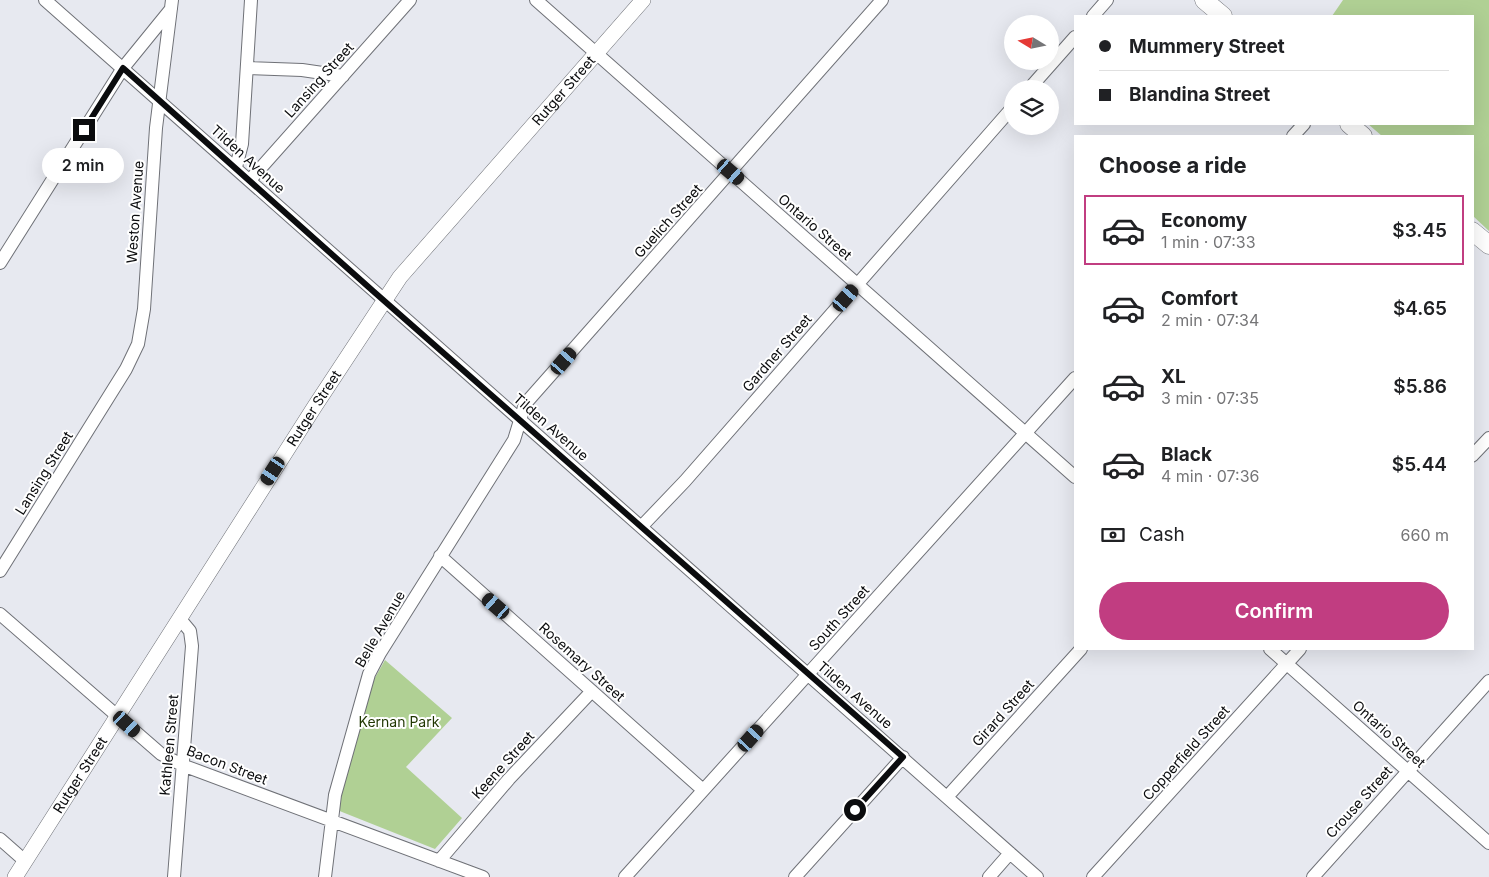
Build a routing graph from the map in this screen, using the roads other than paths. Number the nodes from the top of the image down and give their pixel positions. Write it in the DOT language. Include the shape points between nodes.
graph roads {
  1 [pos="45,0"];
  2 [pos="251,0"];
  3 [pos="410,0"];
  4 [pos="536,0"];
  5 [pos="643,0"];
  6 [pos="882,0"];
  7 [pos="1107,0"];
  8 [pos="171,4"];
  9 [pos="1094,15"];
  10 [pos="1074,38"];
  11 [pos="597,54"];
  12 [pos="123,68"];
  13 [pos="247,68"];
  14 [pos="343,76"];
  15 [pos="1037,80"];
  16 [pos="160,101"];
  17 [pos="1004,117"];
  18 [pos="1303,125"];
  19 [pos="1350,125"];
  20 [pos="1294,135"];
  21 [pos="1362,135"];
  22 [pos="236,167"];
  23 [pos="731,172"];
  24 [pos="250,180"];
  25 [pos="1474,233"];
  26 [pos="1489,245"];
  27 [pos="0,263"];
  28 [pos="858,284"];
  29 [pos="384,300"];
  30 [pos="1074,379"];
  31 [pos="97,416"];
  32 [pos="520,419"];
  33 [pos="1025,433"];
  34 [pos="1489,438"];
  35 [pos="1474,454"];
  36 [pos="1074,475"];
  37 [pos="642,526"];
  38 [pos="440,556"];
  39 [pos="0,571"];
  40 [pos="0,614"];
  41 [pos="180,619"];
  42 [pos="1080,650"];
  43 [pos="1271,650"];
  44 [pos="1299,650"];
  45 [pos="1287,664"];
  46 [pos="808,674"];
  47 [pos="1489,681"];
  48 [pos="592,691"];
  49 [pos="118,716"];
  50 [pos="903,757"];
  51 [pos="182,765"];
  52 [pos="1408,771"];
  53 [pos="703,790"];
  54 [pos="947,797"];
  55 [pos="331,820"];
  56 [pos="0,839"];
  57 [pos="1489,843"];
  58 [pos="1010,853"];
  59 [pos="25,861"];
  60 [pos="439,861"];
  61 [pos="15,877"];
  62 [pos="174,877"];
  63 [pos="325,877"];
  64 [pos="483,877"];
  65 [pos="625,877"];
  66 [pos="794,877"];
  67 [pos="989,877"];
  68 [pos="1037,877"];
  69 [pos="1094,877"];
  70 [pos="1312,877"];
  1 -- 12 [label="street, Tilden Avenue"];
  2 -- 13 [label="street"];
  3 -- 14 [label="street, Lansing Street"];
  4 -- 11 [label="street, Ontario Street"];
  5 -- 11 [label="street, Rutger Street"];
  6 -- 23 [label="street, Guelich Street"];
  7 -- 9 [label="street"];
  8 -- 12 [label="street"];
  8 -- 16 [label="street, Weston Avenue"];
  10 -- 15 [label="street"];
  11 -- 23 [label="street, Ontario Street"];
  11 -- 29 [label="street, Rutger Street" via="400,277"];
  12 -- 16 [label="street, Tilden Avenue"];
  12 -- 27 [label="street"];
  13 -- 14 [label="street" via="302,70"];
  13 -- 22 [label="street" via="242,144"];
  14 -- 24 [label="street, Lansing Street"];
  16 -- 22 [label="street, Tilden Avenue"];
  16 -- 31 [label="street, Weston Avenue" via="144,309 138,344"];
  17 -- 28 [label="street, Gardner Street"];
  18 -- 20 [label="street"];
  19 -- 21 [label="main road"];
  22 -- 24 [label="street, Tilden Avenue"];
  23 -- 28 [label="street, Ontario Street"];
  23 -- 32 [label="street, Guelich Street" via="526,404"];
  24 -- 29 [label="street, Tilden Avenue"];
  25 -- 26 [label="main road"];
  28 -- 33 [label="street, Ontario Street"];
  28 -- 37 [label="street, Gardner Street"];
  29 -- 32 [label="street, Tilden Avenue"];
  29 -- 41 [label="street, Rutger Street"];
  30 -- 33 [label="street, South Street"];
  31 -- 39 [label="street, Lansing Street"];
  32 -- 37 [label="street, Tilden Avenue"];
  32 -- 38 [label="street, Belle Avenue" via="514,440"];
  33 -- 36 [label="street, Ontario Street"];
  33 -- 46 [label="street, South Street"];
  34 -- 35 [label="street"];
  37 -- 46 [label="street, Tilden Avenue"];
  38 -- 48 [label="street, Rosemary Street"];
  38 -- 55 [label="street, Belle Avenue" via="369,674"];
  40 -- 49 [label="street, Bacon Street"];
  41 -- 49 [label="street, Rutger Street"];
  41 -- 51 [label="street, Kathleen Street" via="190,631 192,646"];
  42 -- 54 [label="street, Girard Street"];
  43 -- 45 [label="street, Ontario Street"];
  44 -- 45 [label="street, Copperfield Street"];
  45 -- 52 [label="street, Ontario Street"];
  45 -- 69 [label="street, Copperfield Street"];
  46 -- 50 [label="street, Tilden Avenue"];
  46 -- 53 [label="street, South Street"];
  47 -- 52 [label="street, Crouse Street"];
  48 -- 53 [label="street, Rosemary Street"];
  48 -- 60 [label="street, Keene Street" via="509,779"];
  49 -- 51 [label="street, Bacon Street" via="161,754"];
  49 -- 59 [label="street, Rutger Street"];
  50 -- 54 [label="street, Tilden Avenue"];
  50 -- 66 [label="street"];
  51 -- 55 [label="street, Bacon Street"];
  51 -- 62 [label="street, Kathleen Street"];
  52 -- 57 [label="street, Ontario Street"];
  52 -- 70 [label="street, Crouse Street"];
  53 -- 65 [label="street, South Street"];
  54 -- 58 [label="street, Tilden Avenue"];
  55 -- 60 [label="street, Bacon Street"];
  55 -- 63 [label="street, Belle Avenue"];
  56 -- 59 [label="street"];
  58 -- 67 [label="street"];
  58 -- 68 [label="street, Tilden Avenue"];
  59 -- 61 [label="street, Rutger Street"];
  60 -- 64 [label="street, Bacon Street"];
}
